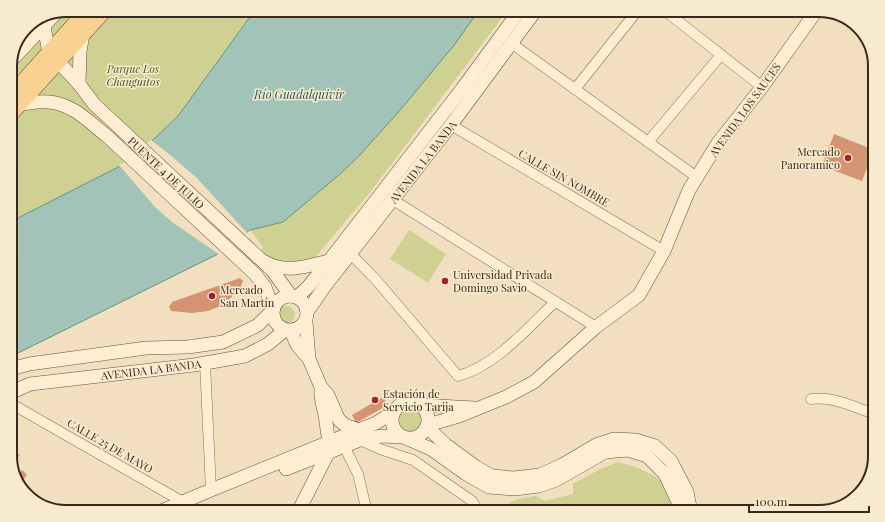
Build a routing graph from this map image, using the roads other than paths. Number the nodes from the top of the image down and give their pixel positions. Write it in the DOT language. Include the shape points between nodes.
graph roads {
  1 [pos="83,17"];
  2 [pos="99,17"];
  3 [pos="515,17"];
  4 [pos="531,17"];
  5 [pos="632,17"];
  6 [pos="673,17"];
  7 [pos="812,17"];
  8 [pos="50,20"];
  9 [pos="44,27"];
  10 [pos="83,34"];
  11 [pos="511,44"];
  12 [pos="19,53"];
  13 [pos="721,55"];
  14 [pos="54,57"];
  15 [pos="79,84"];
  16 [pos="762,87"];
  17 [pos="575,89"];
  18 [pos="17,99"];
  19 [pos="17,100"];
  20 [pos="451,125"];
  21 [pos="648,142"];
  22 [pos="698,178"];
  23 [pos="393,200"];
  24 [pos="238,249"];
  25 [pos="664,251"];
  26 [pos="350,254"];
  27 [pos="257,257"];
  28 [pos="329,261"];
  29 [pos="294,296"];
  30 [pos="555,302"];
  31 [pos="273,308"];
  32 [pos="306,317"];
  33 [pos="596,327"];
  34 [pos="288,331"];
  35 [pos="309,359"];
  36 [pos="205,363"];
  37 [pos="17,367"];
  38 [pos="321,387"];
  39 [pos="17,390"];
  40 [pos="810,399"];
  41 [pos="420,405"];
  42 [pos="17,407"];
  43 [pos="480,408"];
  44 [pos="868,411"];
  45 [pos="394,412"];
  46 [pos="427,426"];
  47 [pos="360,435"];
  48 [pos="405,437"];
  49 [pos="333,448"];
  50 [pos="211,490"];
  51 [pos="182,505"];
  52 [pos="191,505"];
  53 [pos="194,505"];
  54 [pos="302,505"];
  55 [pos="365,505"];
  56 [pos="475,505"];
  57 [pos="679,505"];
  58 [pos="690,505"];
  1 -- 14 [label="main road"];
  2 -- 10 [label="main road"];
  3 -- 28 [label="street, AVENIDA LA BANDA"];
  4 -- 11 [label="street, AVENIDA LA BANDA"];
  5 -- 17 [label="street"];
  6 -- 13 [label="street"];
  7 -- 16 [label="street, AVENIDA LOS SAUCES"];
  8 -- 9 [label="street"];
  9 -- 12 [label="street"];
  9 -- 14 [label="street"];
  10 -- 14 [label="main road"];
  10 -- 15 [label="street"];
  11 -- 17 [label="street"];
  11 -- 20 [label="street, AVENIDA LA BANDA"];
  13 -- 16 [label="street"];
  13 -- 21 [label="street"];
  14 -- 15 [label="street, PUENTE 4 DE JULIO"];
  14 -- 18 [label="main road"];
  15 -- 24 [label="street, PUENTE 4 DE JULIO" via="94,104"];
  16 -- 22 [label="street, AVENIDA LOS SAUCES" via="718,143"];
  17 -- 21 [label="street"];
  19 -- 24 [label="street, PUENTE 4 DE JULIO" via="48,101 65,105 83,116"];
  20 -- 23 [label="street, AVENIDA LA BANDA"];
  20 -- 25 [label="street, CALLE SIN NOMBRE"];
  21 -- 22 [label="street"];
  22 -- 25 [label="street, AVENIDA LOS SAUCES" via="689,190"];
  23 -- 26 [label="street, AVENIDA LA BANDA"];
  23 -- 30 [label="street"];
  24 -- 27 [label="street, PUENTE 4 DE JULIO"];
  24 -- 31 [label="street, PUENTE 4 DE JULIO" via="265,287"];
  25 -- 33 [label="street, AVENIDA LOS SAUCES" via="639,295"];
  26 -- 30 [label="street" via="377,281 458,376 471,372 496,356"];
  26 -- 32 [label="street, AVENIDA LA BANDA" via="325,286"];
  27 -- 28 [label="street" via="269,264 286,268 305,267"];
  27 -- 29 [label="street, PUENTE 4 DE JULIO"];
  28 -- 29 [label="street, AVENIDA LA BANDA" via="308,287"];
  29 -- 31 [label="street" via="280,299"];
  29 -- 32 [label="street" via="304,303"];
  30 -- 33 [label="street"];
  31 -- 34 [label="street" via="274,320 280,328"];
  31 -- 37 [label="street, AVENIDA LA BANDA" via="258,325 223,342 188,347 146,348"];
  32 -- 34 [label="street" via="299,328"];
  32 -- 35 [label="street"];
  33 -- 43 [label="street, AVENIDA LOS SAUCES" via="534,382"];
  34 -- 35 [label="street"];
  34 -- 36 [label="street, AVENIDA LA BANDA" via="245,356"];
  35 -- 38 [label="street"];
  36 -- 39 [label="street, AVENIDA LA BANDA" via="30,384"];
  36 -- 50 [label="street"];
  38 -- 47 [label="street" via="328,395 340,420"];
  38 -- 49 [label="street" via="320,398"];
  40 -- 44 [label="street" via="834,399"];
  41 -- 43 [label="street, AVENIDA LOS SAUCES"];
  41 -- 45 [label="street" via="406,402"];
  41 -- 46 [label="street" via="427,414"];
  42 -- 51 [label="street, CALLE 25 DE MAYO"];
  43 -- 46 [label="street, AVENIDA LOS SAUCES"];
  45 -- 47 [label="street"];
  45 -- 48 [label="street" via="392,418 395,429"];
  46 -- 48 [label="street" via="419,436"];
  46 -- 58 [label="street" via="446,445 476,467 492,476 514,478 540,475 596,445 614,439 636,440 655,446 671,461 687,492"];
  47 -- 48 [label="street"];
  47 -- 49 [label="street"];
  47 -- 56 [label="street" via="380,449 413,460"];
  48 -- 57 [label="street" via="431,449 489,487 515,489 539,486 556,480 605,452 628,450 647,456 665,474"];
  49 -- 50 [label="street"];
  49 -- 53 [label="street"];
  49 -- 54 [label="street"];
  49 -- 55 [label="street" via="358,474"];
  50 -- 52 [label="street"];
}
